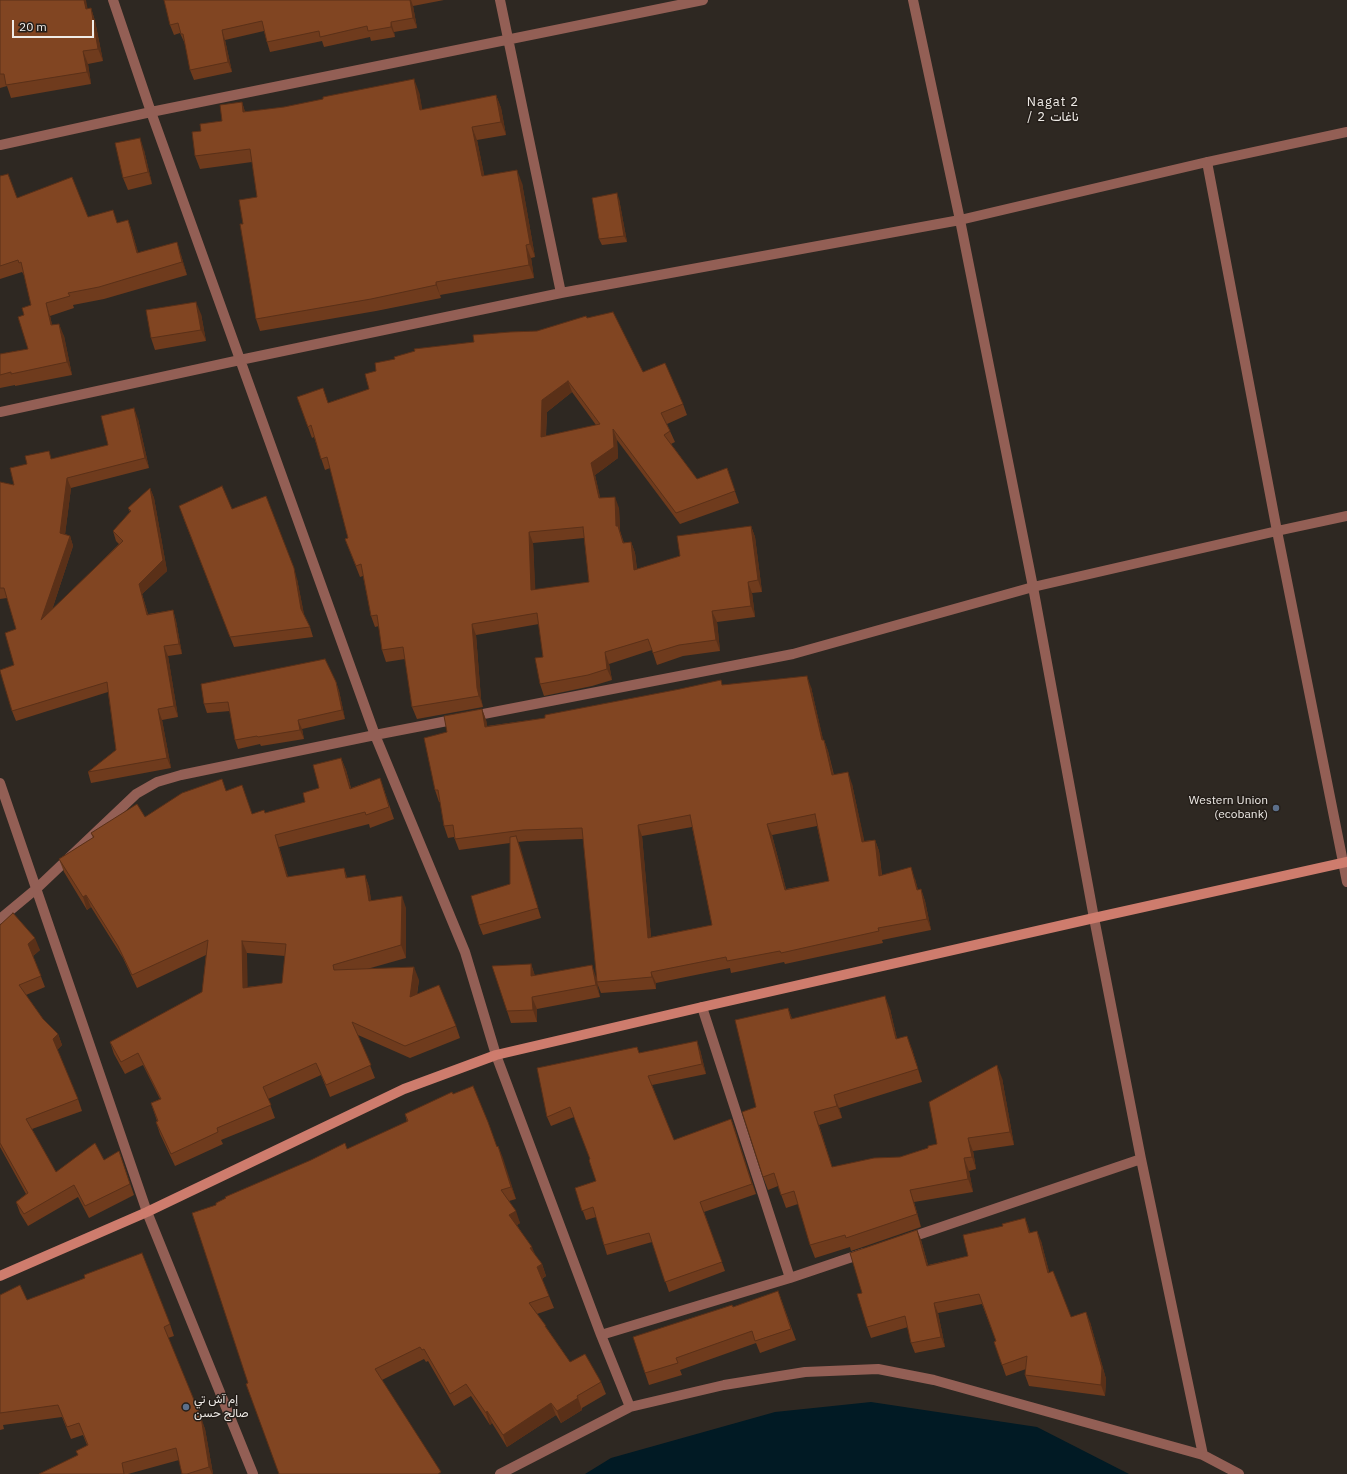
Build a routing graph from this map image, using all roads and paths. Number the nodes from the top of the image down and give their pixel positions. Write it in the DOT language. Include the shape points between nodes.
graph roads {
  1 [pos="113,0"];
  2 [pos="500,0"];
  3 [pos="703,0"];
  4 [pos="913,0"];
  5 [pos="508,39"];
  6 [pos="151,112"];
  7 [pos="1347,132"];
  8 [pos="0,145"];
  9 [pos="1207,162"];
  10 [pos="960,220"];
  11 [pos="561,293"];
  12 [pos="240,360"];
  13 [pos="0,412"];
  14 [pos="1347,516"];
  15 [pos="1277,531"];
  16 [pos="1033,587"];
  17 [pos="375,735"];
  18 [pos="0,783"];
  19 [pos="1345,863"];
  20 [pos="1347,882"];
  21 [pos="36,889"];
  22 [pos="1094,918"];
  23 [pos="0,920"];
  24 [pos="702,1007"];
  25 [pos="496,1055"];
  26 [pos="1140,1159"];
  27 [pos="147,1212"];
  28 [pos="894,1243"];
  29 [pos="872,1250"];
  30 [pos="0,1276"];
  31 [pos="790,1278"];
  32 [pos="601,1335"];
  33 [pos="630,1407"];
  34 [pos="1203,1455"];
  35 [pos="253,1474"];
  36 [pos="500,1474"];
  37 [pos="1239,1474"];
  1 -- 6 [label="street"];
  2 -- 5 [label="street"];
  3 -- 5 [label="street"];
  4 -- 10 [label="street"];
  5 -- 6 [label="street"];
  5 -- 11 [label="street"];
  6 -- 8 [label="street"];
  6 -- 12 [label="street"];
  7 -- 9 [label="street"];
  9 -- 10 [label="street"];
  9 -- 15 [label="street"];
  10 -- 11 [label="street"];
  10 -- 16 [label="street"];
  11 -- 12 [label="street"];
  12 -- 13 [label="street"];
  12 -- 17 [label="street"];
  14 -- 15 [label="street"];
  15 -- 16 [label="street"];
  15 -- 19 [label="street"];
  16 -- 17 [label="street" via="793,654"];
  16 -- 22 [label="street"];
  17 -- 21 [label="street" via="157,782 136,794"];
  17 -- 25 [label="street" via="465,952"];
  18 -- 21 [label="street"];
  19 -- 20 [label="street"];
  19 -- 22 [label="street"];
  21 -- 23 [label="street"];
  21 -- 27 [label="street"];
  22 -- 24 [label="street"];
  22 -- 26 [label="street"];
  24 -- 25 [label="street"];
  24 -- 31 [label="street"];
  25 -- 27 [label="street" via="404,1089"];
  25 -- 32 [label="street"];
  26 -- 28 [label="street"];
  26 -- 34 [label="street"];
  27 -- 30 [label="street"];
  27 -- 35 [label="street"];
  29 -- 31 [label="street"];
  31 -- 32 [label="street"];
  32 -- 33 [label="street"];
  33 -- 34 [label="street" via="724,1385 805,1372 878,1369 934,1380"];
  33 -- 36 [label="street"];
  34 -- 37 [label="street"];
}
